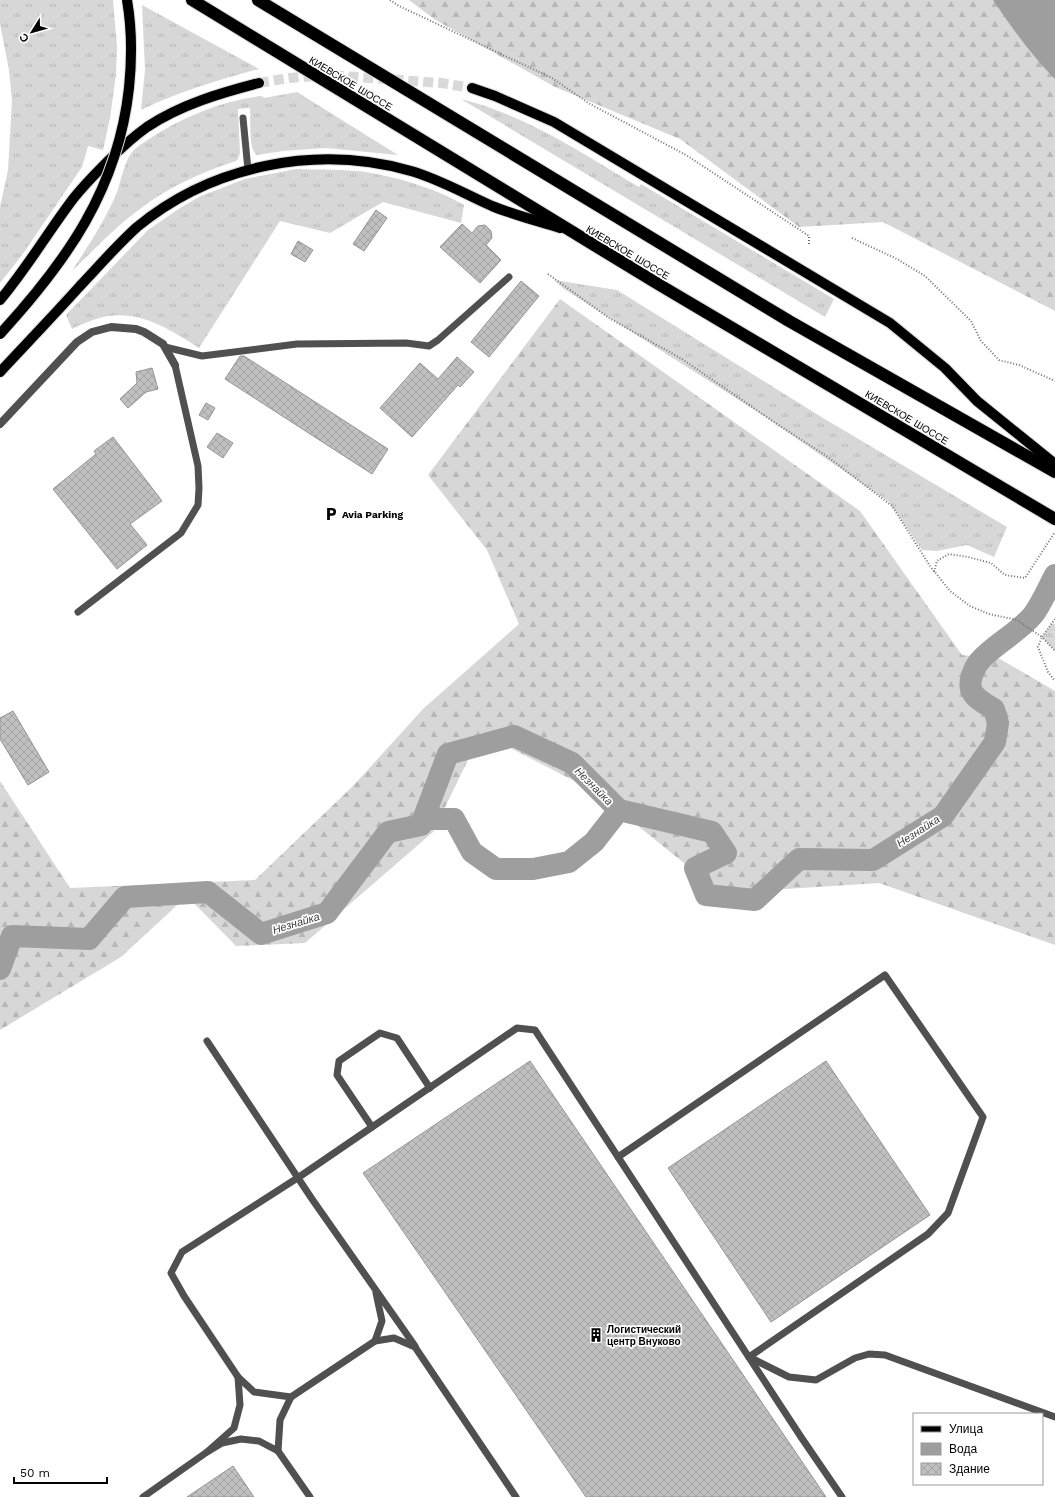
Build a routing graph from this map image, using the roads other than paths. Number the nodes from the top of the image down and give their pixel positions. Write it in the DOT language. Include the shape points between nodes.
graph roads {
  1 [pos="127,0"];
  2 [pos="192,0"];
  3 [pos="258,0"];
  4 [pos="259,83"];
  5 [pos="472,88"];
  6 [pos="243,118"];
  7 [pos="248,170"];
  8 [pos="572,231"];
  9 [pos="509,277"];
  10 [pos="0,300"];
  11 [pos="0,334"];
  12 [pos="165,347"];
  13 [pos="175,365"];
  14 [pos="0,372"];
  15 [pos="0,424"];
  16 [pos="1049,463"];
  17 [pos="1055,472"];
  18 [pos="1055,519"];
  19 [pos="78,612"];
  20 [pos="207,1041"];
  21 [pos="430,1088"];
  22 [pos="372,1127"];
  23 [pos="618,1157"];
  24 [pos="299,1177"];
  25 [pos="376,1290"];
  26 [pos="375,1341"];
  27 [pos="415,1347"];
  28 [pos="749,1357"];
  29 [pos="238,1377"];
  30 [pos="291,1397"];
  31 [pos="1055,1416"];
  32 [pos="278,1451"];
  33 [pos="208,1452"];
  34 [pos="142,1497"];
  35 [pos="310,1497"];
  36 [pos="516,1497"];
  37 [pos="842,1497"];
  1 -- 11 [label="main road, bridge" via="130,74 125,119 112,163 87,219 66,253"];
  2 -- 8 [label="highway, КИЕВСКОЕ ШОССЕ"];
  3 -- 16 [label="highway" via="789,321"];
  4 -- 10 [label="main road" via="180,109 134,137 84,185"];
  5 -- 16 [label="main road" via="554,122 890,323 945,368 977,401"];
  6 -- 7 [label="lane"];
  7 -- 8 [label="main road" via="286,162 325,160 395,167 435,180 500,209"];
  7 -- 14 [label="main road" via="190,192 164,207 137,228 105,258"];
  8 -- 18 [label="highway, КИЕВСКОЕ ШОССЕ"];
  9 -- 12 [label="lane" via="429,346 406,343 296,344 202,356"];
  12 -- 13 [label="street"];
  12 -- 15 [label="street" via="151,335 136,329 110,327 92,332 77,342"];
  13 -- 19 [label="lane" via="198,466 198,505 181,533"];
  16 -- 17 [label="highway"];
  20 -- 24 [label="lane"];
  21 -- 22 [label="lane"];
  21 -- 22 [label="lane" via="397,1038 380,1033 338,1061 337,1075"];
  21 -- 23 [label="lane" via="517,1028 535,1030"];
  22 -- 24 [label="lane"];
  23 -- 28 [label="lane"];
  23 -- 28 [label="lane" via="885,975 983,1117 948,1213 928,1234"];
  24 -- 25 [label="lane"];
  24 -- 29 [label="lane" via="182,1252 171,1273"];
  25 -- 26 [label="lane" via="382,1321"];
  25 -- 27 [label="lane"];
  26 -- 27 [label="lane" via="394,1338"];
  26 -- 30 [label="lane"];
  27 -- 36 [label="lane"];
  28 -- 31 [label="lane" via="789,1377 816,1380 855,1358 869,1354 885,1354"];
  28 -- 37 [label="lane"];
  29 -- 30 [label="lane" via="254,1392"];
  29 -- 33 [label="lane" via="240,1405 234,1428"];
  30 -- 32 [label="lane" via="280,1420"];
  32 -- 33 [label="lane" via="259,1441 241,1439 222,1444"];
  32 -- 35 [label="lane"];
  33 -- 34 [label="lane"];
}
